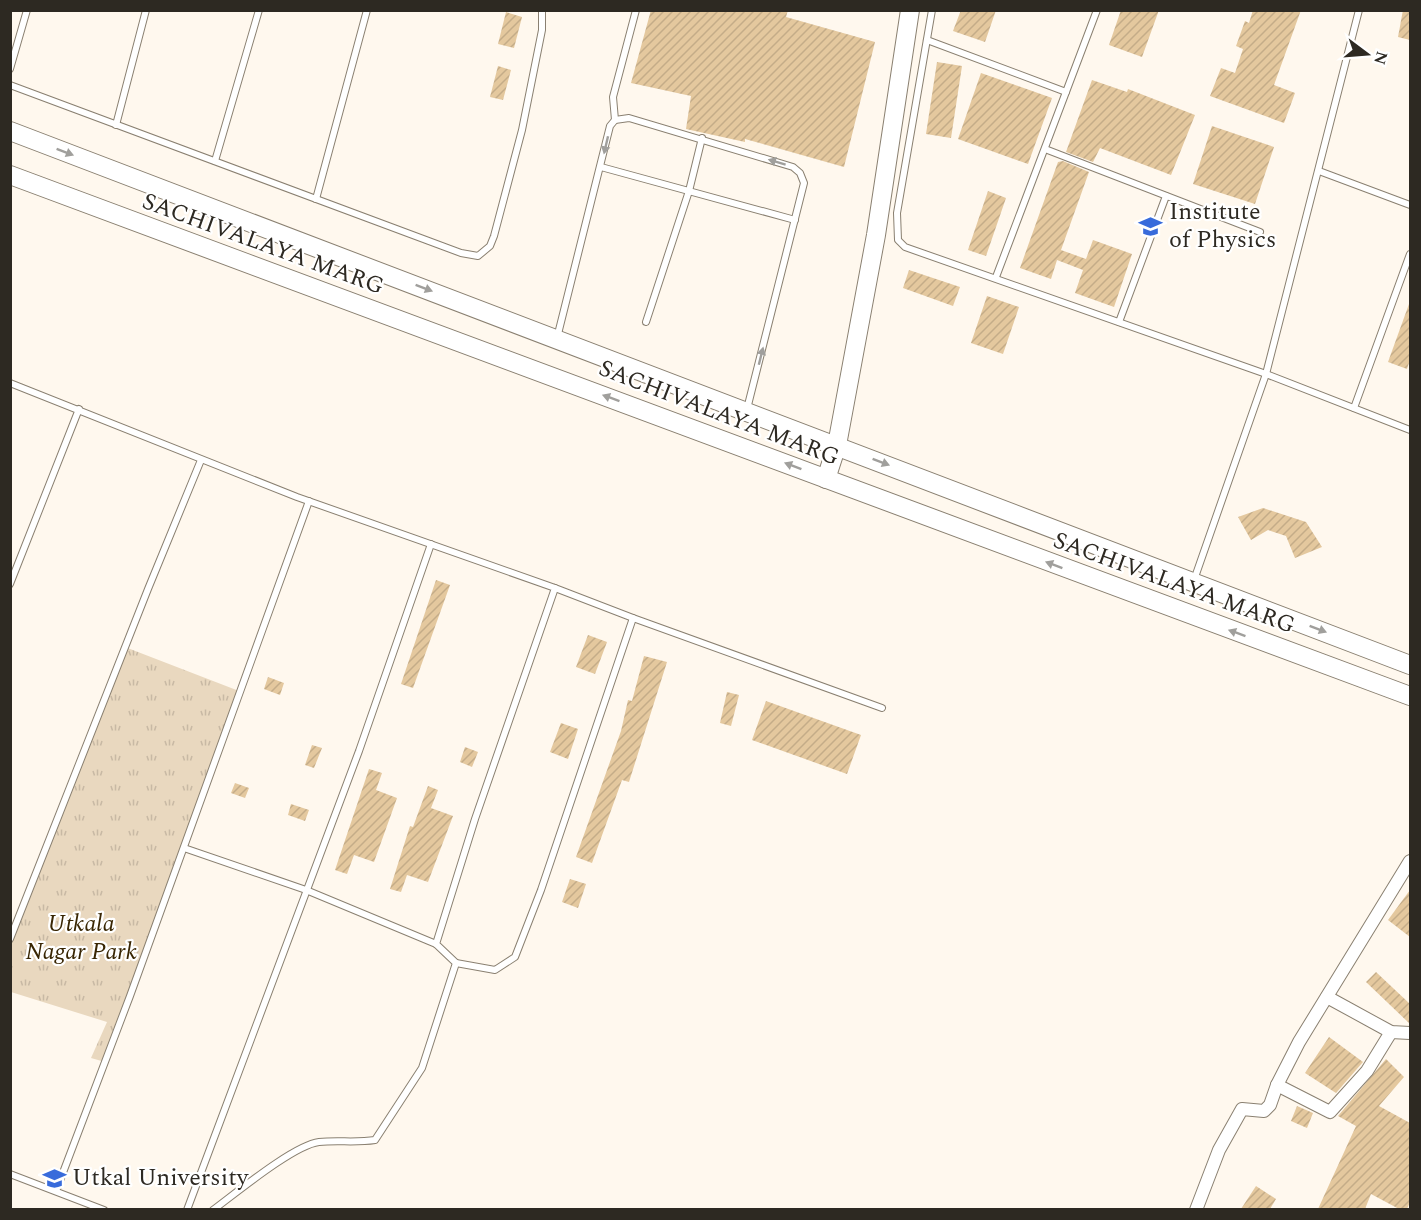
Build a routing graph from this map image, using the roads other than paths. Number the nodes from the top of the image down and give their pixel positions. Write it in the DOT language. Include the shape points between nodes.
graph roads {
  1 [pos="27,10"];
  2 [pos="146,10"];
  3 [pos="259,10"];
  4 [pos="367,10"];
  5 [pos="542,10"];
  6 [pos="636,10"];
  7 [pos="910,10"];
  8 [pos="932,10"];
  9 [pos="1097,10"];
  10 [pos="1359,10"];
  11 [pos="927,40"];
  12 [pos="10,69"];
  13 [pos="10,85"];
  14 [pos="1066,92"];
  15 [pos="615,120"];
  16 [pos="116,125"];
  17 [pos="10,131"];
  18 [pos="702,138"];
  19 [pos="1045,149"];
  20 [pos="215,161"];
  21 [pos="601,167"];
  22 [pos="1318,171"];
  23 [pos="10,175"];
  24 [pos="689,191"];
  25 [pos="1166,196"];
  26 [pos="316,199"];
  27 [pos="1410,205"];
  28 [pos="795,220"];
  29 [pos="1260,232"];
  30 [pos="1410,254"];
  31 [pos="996,277"];
  32 [pos="645,322"];
  33 [pos="1119,322"];
  34 [pos="556,340"];
  35 [pos="1266,374"];
  36 [pos="10,383"];
  37 [pos="1354,408"];
  38 [pos="79,409"];
  39 [pos="746,413"];
  40 [pos="1410,430"];
  41 [pos="837,445"];
  42 [pos="201,460"];
  43 [pos="826,479"];
  44 [pos="309,501"];
  45 [pos="431,544"];
  46 [pos="1193,581"];
  47 [pos="10,584"];
  48 [pos="555,588"];
  49 [pos="633,618"];
  50 [pos="1410,665"];
  51 [pos="1410,696"];
  52 [pos="882,708"];
  53 [pos="184,848"];
  54 [pos="1410,861"];
  55 [pos="306,890"];
  56 [pos="10,939"];
  57 [pos="436,945"];
  58 [pos="456,963"];
  59 [pos="1327,997"];
  60 [pos="1391,1032"];
  61 [pos="1410,1033"];
  62 [pos="1277,1085"];
  63 [pos="10,1174"];
  64 [pos="56,1191"];
  65 [pos="104,1209"];
  66 [pos="187,1209"];
  67 [pos="213,1209"];
  68 [pos="1196,1209"];
  1 -- 12 [label="lane"];
  2 -- 16 [label="lane"];
  3 -- 20 [label="lane"];
  4 -- 26 [label="lane"];
  5 -- 26 [label="lane" via="542,30 522,130 494,236 484,252 478,256 461,253"];
  6 -- 15 [label="lane" via="613,97"];
  7 -- 41 [label="main road" via="876,235"];
  8 -- 11 [label="lane"];
  9 -- 14 [label="lane"];
  10 -- 22 [label="lane"];
  11 -- 14 [label="lane"];
  11 -- 31 [label="lane" via="897,213 898,240 905,247"];
  13 -- 16 [label="lane"];
  14 -- 19 [label="lane"];
  15 -- 18 [label="lane" via="629,118"];
  15 -- 21 [label="lane, one-way" via="610,126"];
  16 -- 20 [label="lane"];
  17 -- 34 [label="main road, one-way"];
  18 -- 24 [label="lane"];
  28 -- 18 [label="lane, one-way" via="804,183 800,173 793,167"];
  19 -- 25 [label="lane"];
  19 -- 31 [label="lane"];
  20 -- 26 [label="lane"];
  21 -- 24 [label="lane"];
  21 -- 34 [label="lane"];
  22 -- 27 [label="lane"];
  22 -- 35 [label="lane"];
  43 -- 23 [label="main road, SACHIVALAYA MARG, one-way"];
  24 -- 28 [label="lane"];
  24 -- 32 [label="lane"];
  25 -- 29 [label="lane"];
  25 -- 33 [label="lane"];
  39 -- 28 [label="lane, one-way"];
  30 -- 37 [label="lane"];
  31 -- 33 [label="lane"];
  33 -- 35 [label="lane"];
  34 -- 39 [label="main road"];
  35 -- 37 [label="lane"];
  35 -- 46 [label="lane"];
  36 -- 38 [label="lane"];
  37 -- 40 [label="lane"];
  38 -- 42 [label="lane"];
  38 -- 47 [label="lane"];
  39 -- 41 [label="main road"];
  41 -- 43 [label="main road"];
  41 -- 46 [label="main road, one-way"];
  42 -- 44 [label="lane"];
  42 -- 56 [label="lane"];
  51 -- 43 [label="main road, SACHIVALAYA MARG, one-way"];
  44 -- 45 [label="lane"];
  44 -- 53 [label="lane"];
  45 -- 48 [label="lane"];
  45 -- 55 [label="lane"];
  46 -- 50 [label="main road, one-way"];
  48 -- 49 [label="lane"];
  48 -- 57 [label="lane" via="474,819"];
  49 -- 52 [label="lane"];
  49 -- 58 [label="lane" via="515,957 495,969"];
  53 -- 55 [label="lane"];
  53 -- 64 [label="lane"];
  54 -- 59 [label="street"];
  55 -- 57 [label="lane"];
  55 -- 66 [label="lane"];
  57 -- 58 [label="lane"];
  58 -- 67 [label="lane" via="422,1068 375,1140 317,1142 269,1167"];
  59 -- 60 [label="street"];
  59 -- 62 [label="street"];
  60 -- 61 [label="street"];
  60 -- 62 [label="street" via="1367,1071 1330,1112"];
  62 -- 68 [label="street" via="1264,1111 1242,1109 1219,1150"];
  63 -- 64 [label="lane"];
  64 -- 65 [label="lane"];
}
